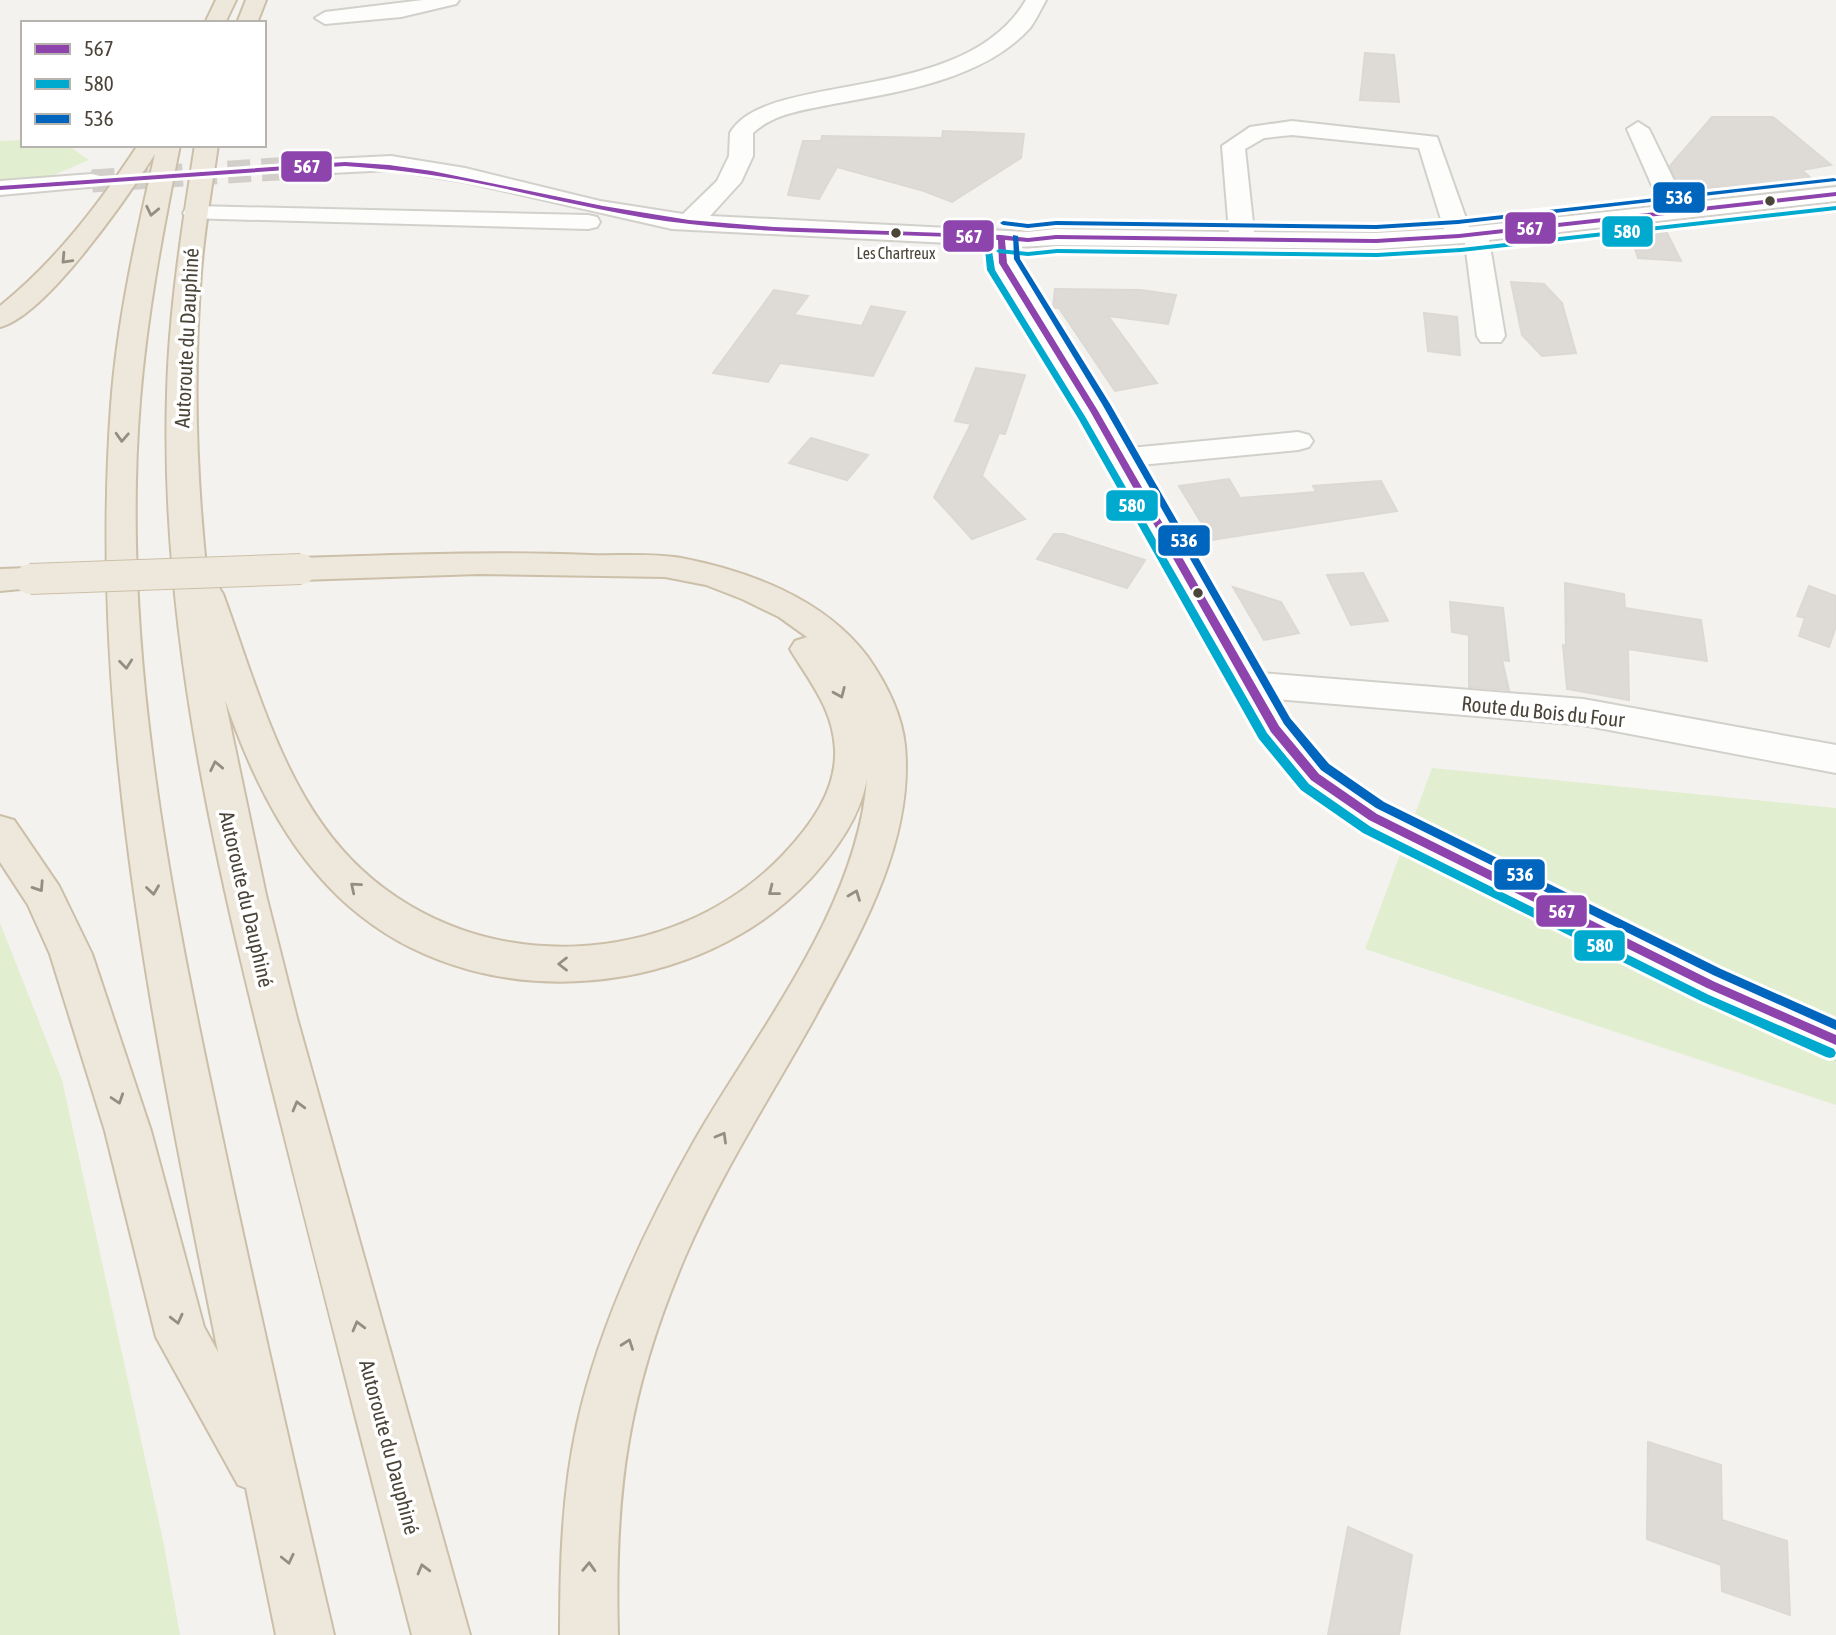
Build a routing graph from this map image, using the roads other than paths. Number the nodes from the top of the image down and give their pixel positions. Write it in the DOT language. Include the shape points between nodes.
graph roads {
  1 [pos="226,0"];
  2 [pos="256,0"];
  3 [pos="449,0"];
  4 [pos="1036,0"];
  5 [pos="325,18"];
  6 [pos="216,21"];
  7 [pos="248,21"];
  8 [pos="1638,129"];
  9 [pos="149,147"];
  10 [pos="169,147"];
  11 [pos="207,147"];
  12 [pos="291,168"];
  13 [pos="92,181"];
  14 [pos="0,188"];
  15 [pos="1836,194"];
  16 [pos="1679,211"];
  17 [pos="195,213"];
  18 [pos="688,222"];
  19 [pos="1468,235"];
  20 [pos="1001,237"];
  21 [pos="1242,240"];
  22 [pos="0,319"];
  23 [pos="1492,336"];
  24 [pos="1298,441"];
  25 [pos="1120,458"];
  26 [pos="185,536"];
  27 [pos="592,566"];
  28 [pos="15,580"];
  29 [pos="1247,684"];
  30 [pos="1836,759"];
  31 [pos="0,831"];
  32 [pos="1836,1040"];
  33 [pos="273,1492"];
  34 [pos="305,1635"];
  35 [pos="441,1635"];
  36 [pos="589,1635"];
  1 -- 6 [label="highway"];
  2 -- 7 [label="highway"];
  3 -- 5 [label="street" via="401,11"];
  4 -- 18 [label="street" via="1031,13 1004,42 947,68 895,86 779,110 746,126 740,135 741,156 730,180"];
  8 -- 16 [label="street" via="1669,200"];
  9 -- 22 [label="highway, one-way" via="69,258"];
  10 -- 33 [label="highway, one-way" via="146,239 128,357 118,509 122,631 138,791 165,973"];
  11 -- 17 [label="highway, Autoroute du Dauphiné"];
  12 -- 18 [label="street" via="391,163"];
  13 -- 14 [label="street"];
  15 -- 16 [label="street"];
  16 -- 19 [label="street"];
  17 -- 18 [label="street"];
  17 -- 26 [label="highway, Autoroute du Dauphiné" via="183,312 179,404"];
  18 -- 20 [label="street"];
  19 -- 21 [label="street" via="1376,241"];
  19 -- 21 [label="street" via="1429,142 1292,128 1258,132 1233,146"];
  19 -- 23 [label="street"];
  20 -- 21 [label="street"];
  20 -- 25 [label="street" via="1003,263"];
  24 -- 25 [label="street"];
  25 -- 29 [label="street"];
  27 -- 26 [label="highway, one-way" via="709,594 789,632 834,680 851,722 854,772 834,819 801,866 780,887 726,924 637,957 603,963 535,964 477,954 438,940 373,902 330,862 280,786"];
  35 -- 26 [label="highway, Autoroute du Dauphiné, one-way" via="257,951 213,753"];
  27 -- 28 [label="highway, bridge" via="505,563"];
  36 -- 27 [label="highway, one-way" via="590,1520 599,1445 617,1376 663,1252 702,1173 854,901 874,844 888,759 883,726 864,680 836,643 800,615 743,587 699,573 656,565"];
  29 -- 30 [label="street, Route du Bois du Four" via="1583,712"];
  29 -- 32 [label="street" via="1275,729 1315,777 1373,817 1711,985"];
  31 -- 33 [label="highway, one-way" via="45,897 71,954 128,1131 181,1337"];
  33 -- 34 [label="highway, one-way"];
}
